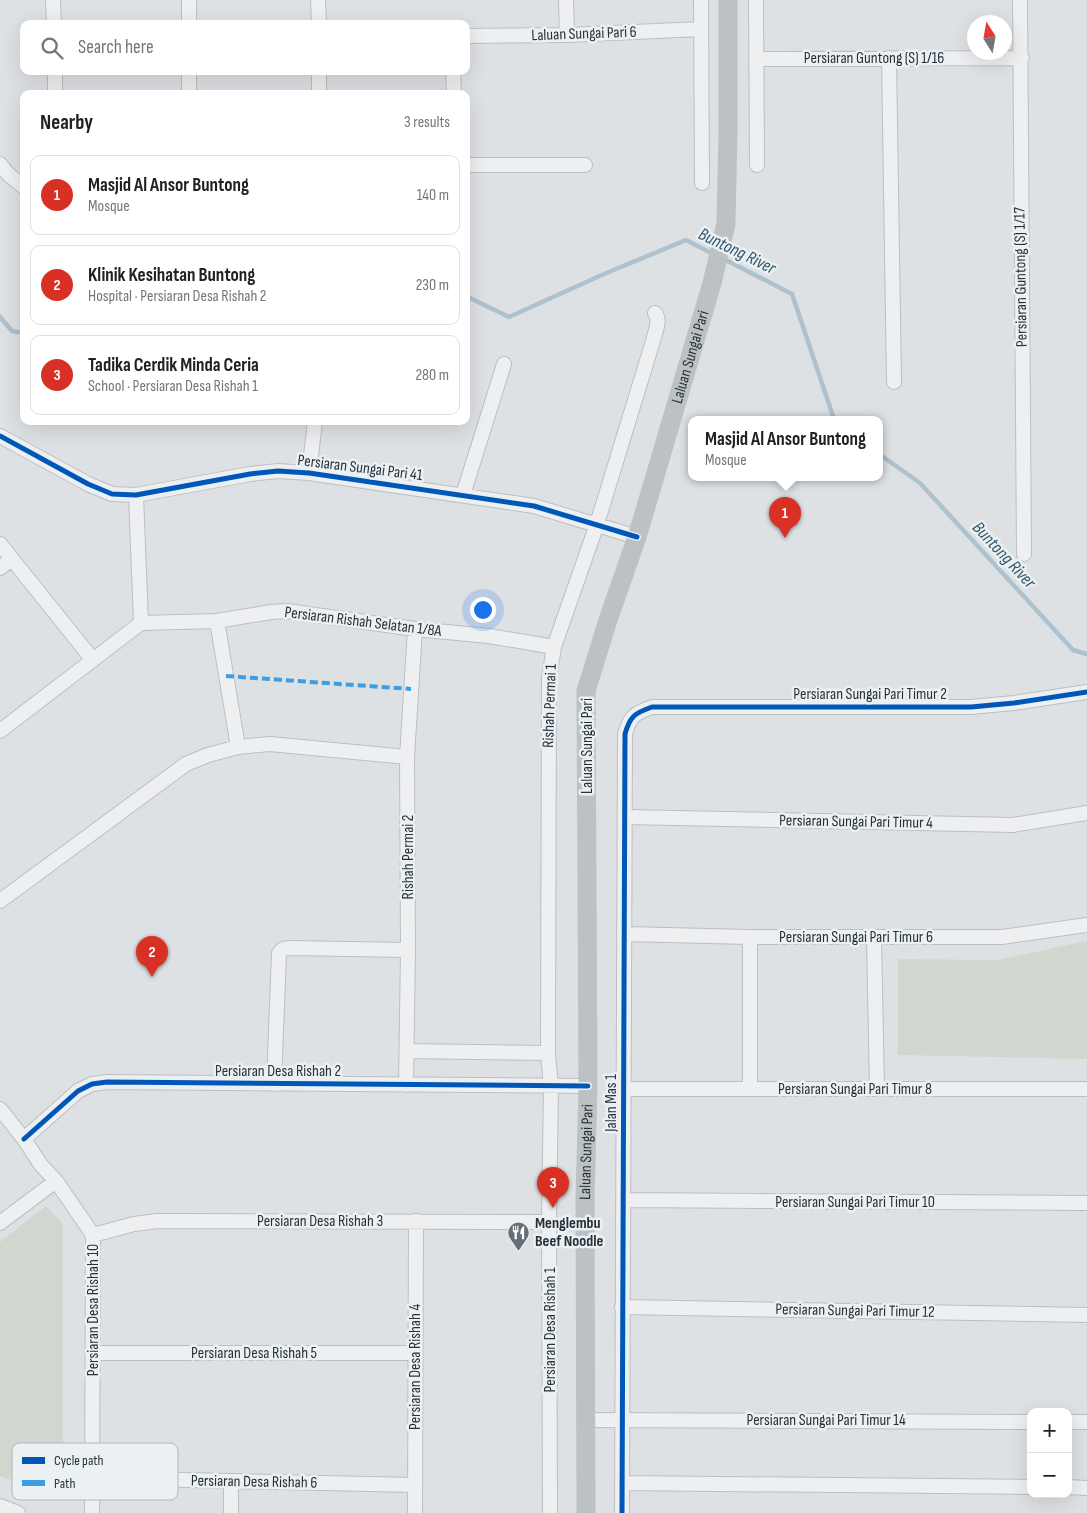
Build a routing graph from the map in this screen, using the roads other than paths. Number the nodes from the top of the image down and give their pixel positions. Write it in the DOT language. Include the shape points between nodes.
graph roads {
  1 [pos="53,0"];
  2 [pos="188,0"];
  3 [pos="318,0"];
  4 [pos="566,0"];
  5 [pos="701,0"];
  6 [pos="728,0"];
  7 [pos="756,0"];
  8 [pos="1020,0"];
  9 [pos="54,20"];
  10 [pos="189,20"];
  11 [pos="318,20"];
  12 [pos="702,29"];
  13 [pos="567,35"];
  14 [pos="470,36"];
  15 [pos="889,58"];
  16 [pos="1022,58"];
  17 [pos="756,59"];
  18 [pos="54,75"];
  19 [pos="189,75"];
  20 [pos="319,75"];
  21 [pos="453,75"];
  22 [pos="55,90"];
  23 [pos="189,90"];
  24 [pos="319,90"];
  25 [pos="454,90"];
  26 [pos="0,164"];
  27 [pos="470,164"];
  28 [pos="584,165"];
  29 [pos="757,165"];
  30 [pos="702,183"];
  31 [pos="20,184"];
  32 [pos="655,313"];
  33 [pos="504,364"];
  34 [pos="894,382"];
  35 [pos="315,425"];
  36 [pos="0,436"];
  37 [pos="309,473"];
  38 [pos="462,494"];
  39 [pos="136,495"];
  40 [pos="597,524"];
  41 [pos="637,537"];
  42 [pos="0,544"];
  43 [pos="1024,554"];
  44 [pos="12,559"];
  45 [pos="0,568"];
  46 [pos="216,621"];
  47 [pos="141,623"];
  48 [pos="415,629"];
  49 [pos="554,647"];
  50 [pos="93,660"];
  51 [pos="1087,692"];
  52 [pos="652,707"];
  53 [pos="0,731"];
  54 [pos="238,747"];
  55 [pos="407,757"];
  56 [pos="1087,813"];
  57 [pos="625,817"];
  58 [pos="0,901"];
  59 [pos="1087,925"];
  60 [pos="624,934"];
  61 [pos="750,938"];
  62 [pos="874,938"];
  63 [pos="408,950"];
  64 [pos="407,1051"];
  65 [pos="548,1053"];
  66 [pos="274,1084"];
  67 [pos="406,1085"];
  68 [pos="551,1086"];
  69 [pos="588,1086"];
  70 [pos="624,1088"];
  71 [pos="750,1088"];
  72 [pos="877,1089"];
  73 [pos="1087,1089"];
  74 [pos="0,1108"];
  75 [pos="24,1139"];
  76 [pos="56,1180"];
  77 [pos="623,1200"];
  78 [pos="1087,1203"];
  79 [pos="416,1222"];
  80 [pos="549,1222"];
  81 [pos="0,1224"];
  82 [pos="93,1235"];
  83 [pos="622,1307"];
  84 [pos="1087,1314"];
  85 [pos="93,1353"];
  86 [pos="415,1353"];
  87 [pos="622,1419"];
  88 [pos="586,1420"];
  89 [pos="1027,1422"];
  90 [pos="1072,1422"];
  91 [pos="1087,1422"];
  92 [pos="92,1443"];
  93 [pos="178,1480"];
  94 [pos="231,1482"];
  95 [pos="622,1483"];
  96 [pos="415,1485"];
  97 [pos="1027,1487"];
  98 [pos="1072,1487"];
  99 [pos="1087,1488"];
  100 [pos="92,1500"];
  101 [pos="0,1506"];
  102 [pos="18,1513"];
  103 [pos="92,1513"];
  104 [pos="231,1513"];
  105 [pos="415,1513"];
  106 [pos="550,1513"];
  107 [pos="586,1513"];
  108 [pos="622,1513"];
  1 -- 9 [label="street"];
  2 -- 10 [label="street"];
  3 -- 11 [label="street"];
  4 -- 13 [label="street"];
  5 -- 12 [label="street"];
  6 -- 41 [label="main road, Laluan Sungai Pari" via="726,224 712,283"];
  7 -- 17 [label="street"];
  8 -- 16 [label="street, Persiaran Guntong (S) 1/17"];
  12 -- 13 [label="street, Laluan Sungai Pari 6"];
  12 -- 30 [label="street"];
  13 -- 14 [label="street, Laluan Sungai Pari 6"];
  15 -- 16 [label="street, Persiaran Guntong (S) 1/16"];
  15 -- 17 [label="street, Persiaran Guntong (S) 1/16"];
  15 -- 34 [label="street"];
  16 -- 43 [label="street, Persiaran Guntong (S) 1/17" via="1020,223"];
  17 -- 29 [label="street"];
  18 -- 22 [label="street"];
  19 -- 23 [label="street"];
  20 -- 24 [label="street"];
  21 -- 25 [label="street"];
  26 -- 31 [label="street"];
  27 -- 28 [label="street"];
  32 -- 40 [label="street, Rishah Permai 1" via="658,322 653,341"];
  33 -- 38 [label="street"];
  35 -- 37 [label="street"];
  36 -- 39 [label="street, Persiaran Sungai Pari 41" via="88,484 112,494"];
  37 -- 38 [label="street, Persiaran Sungai Pari 41"];
  37 -- 39 [label="street, Persiaran Sungai Pari 41" via="278,471 250,474"];
  38 -- 40 [label="street, Persiaran Sungai Pari 41" via="534,506"];
  39 -- 47 [label="street"];
  40 -- 41 [label="street, Persiaran Sungai Pari 41"];
  40 -- 49 [label="street, Rishah Permai 1"];
  41 -- 69 [label="main road, Laluan Sungai Pari" via="586,691"];
  42 -- 44 [label="street"];
  44 -- 45 [label="street"];
  44 -- 50 [label="street"];
  46 -- 47 [label="street, Persiaran Rishah Selatan 1/8A"];
  46 -- 48 [label="street, Persiaran Rishah Selatan 1/8A" via="287,611"];
  46 -- 54 [label="street"];
  47 -- 50 [label="street"];
  48 -- 49 [label="street, Persiaran Rishah Selatan 1/8A"];
  48 -- 55 [label="street, Rishah Permai 2"];
  49 -- 65 [label="street, Rishah Permai 1" via="549,678"];
  50 -- 53 [label="street"];
  51 -- 52 [label="street, Persiaran Sungai Pari Timur 2" via="971,707"];
  52 -- 57 [label="street, Jalan Mas 1" via="638,712 629,721 625,734"];
  54 -- 55 [label="street" via="270,744"];
  54 -- 58 [label="street" via="186,764"];
  55 -- 63 [label="street, Rishah Permai 2"];
  56 -- 57 [label="street, Persiaran Sungai Pari Timur 4" via="1013,825"];
  57 -- 60 [label="street, Jalan Mas 1"];
  59 -- 62 [label="street, Persiaran Sungai Pari Timur 6" via="1002,937"];
  60 -- 61 [label="street, Persiaran Sungai Pari Timur 6"];
  60 -- 70 [label="street, Jalan Mas 1"];
  61 -- 62 [label="street, Persiaran Sungai Pari Timur 6"];
  61 -- 71 [label="street"];
  62 -- 72 [label="street"];
  63 -- 64 [label="street, Rishah Permai 2"];
  63 -- 66 [label="street" via="290,948 279,953"];
  64 -- 65 [label="street"];
  64 -- 67 [label="street, Rishah Permai 2"];
  65 -- 68 [label="street, Rishah Permai 1"];
  66 -- 67 [label="street, Persiaran Desa Rishah 2"];
  66 -- 75 [label="street, Persiaran Desa Rishah 2" via="92,1084 78,1091"];
  67 -- 68 [label="street, Persiaran Desa Rishah 2"];
  68 -- 69 [label="street, Persiaran Desa Rishah 2"];
  68 -- 80 [label="street, Persiaran Desa Rishah 1"];
  69 -- 88 [label="main road, Laluan Sungai Pari"];
  70 -- 71 [label="street, Persiaran Sungai Pari Timur 8"];
  70 -- 77 [label="street, Jalan Mas 1"];
  71 -- 72 [label="street, Persiaran Sungai Pari Timur 8"];
  72 -- 73 [label="street, Persiaran Sungai Pari Timur 8"];
  74 -- 75 [label="street, Persiaran Desa Rishah 10"];
  75 -- 76 [label="street, Persiaran Desa Rishah 10" via="41,1165"];
  76 -- 81 [label="street"];
  76 -- 82 [label="street, Persiaran Desa Rishah 10"];
  77 -- 78 [label="street, Persiaran Sungai Pari Timur 10"];
  77 -- 83 [label="street, Jalan Mas 1"];
  79 -- 80 [label="street, Persiaran Desa Rishah 3"];
  79 -- 82 [label="street, Persiaran Desa Rishah 3" via="157,1221"];
  79 -- 86 [label="street, Persiaran Desa Rishah 4"];
  80 -- 106 [label="street, Persiaran Desa Rishah 1"];
  82 -- 85 [label="street, Persiaran Desa Rishah 10"];
  83 -- 84 [label="street, Persiaran Sungai Pari Timur 12"];
  83 -- 87 [label="street, Jalan Mas 1"];
  85 -- 86 [label="street, Persiaran Desa Rishah 5"];
  85 -- 92 [label="street, Persiaran Desa Rishah 10"];
  86 -- 96 [label="street, Persiaran Desa Rishah 4"];
  87 -- 88 [label="street, Persiaran Sungai Pari Timur 14"];
  87 -- 89 [label="street, Persiaran Sungai Pari Timur 14"];
  87 -- 95 [label="street, Jalan Mas 1"];
  88 -- 107 [label="main road, Laluan Sungai Pari"];
  90 -- 91 [label="street"];
  93 -- 94 [label="street, Persiaran Desa Rishah 6"];
  94 -- 96 [label="street, Persiaran Desa Rishah 6"];
  94 -- 104 [label="street"];
  95 -- 97 [label="street"];
  95 -- 108 [label="street, Jalan Mas 1"];
  96 -- 105 [label="street, Persiaran Desa Rishah 4"];
  98 -- 99 [label="street"];
  100 -- 103 [label="street, Persiaran Desa Rishah 10"];
  101 -- 102 [label="street"];
}
